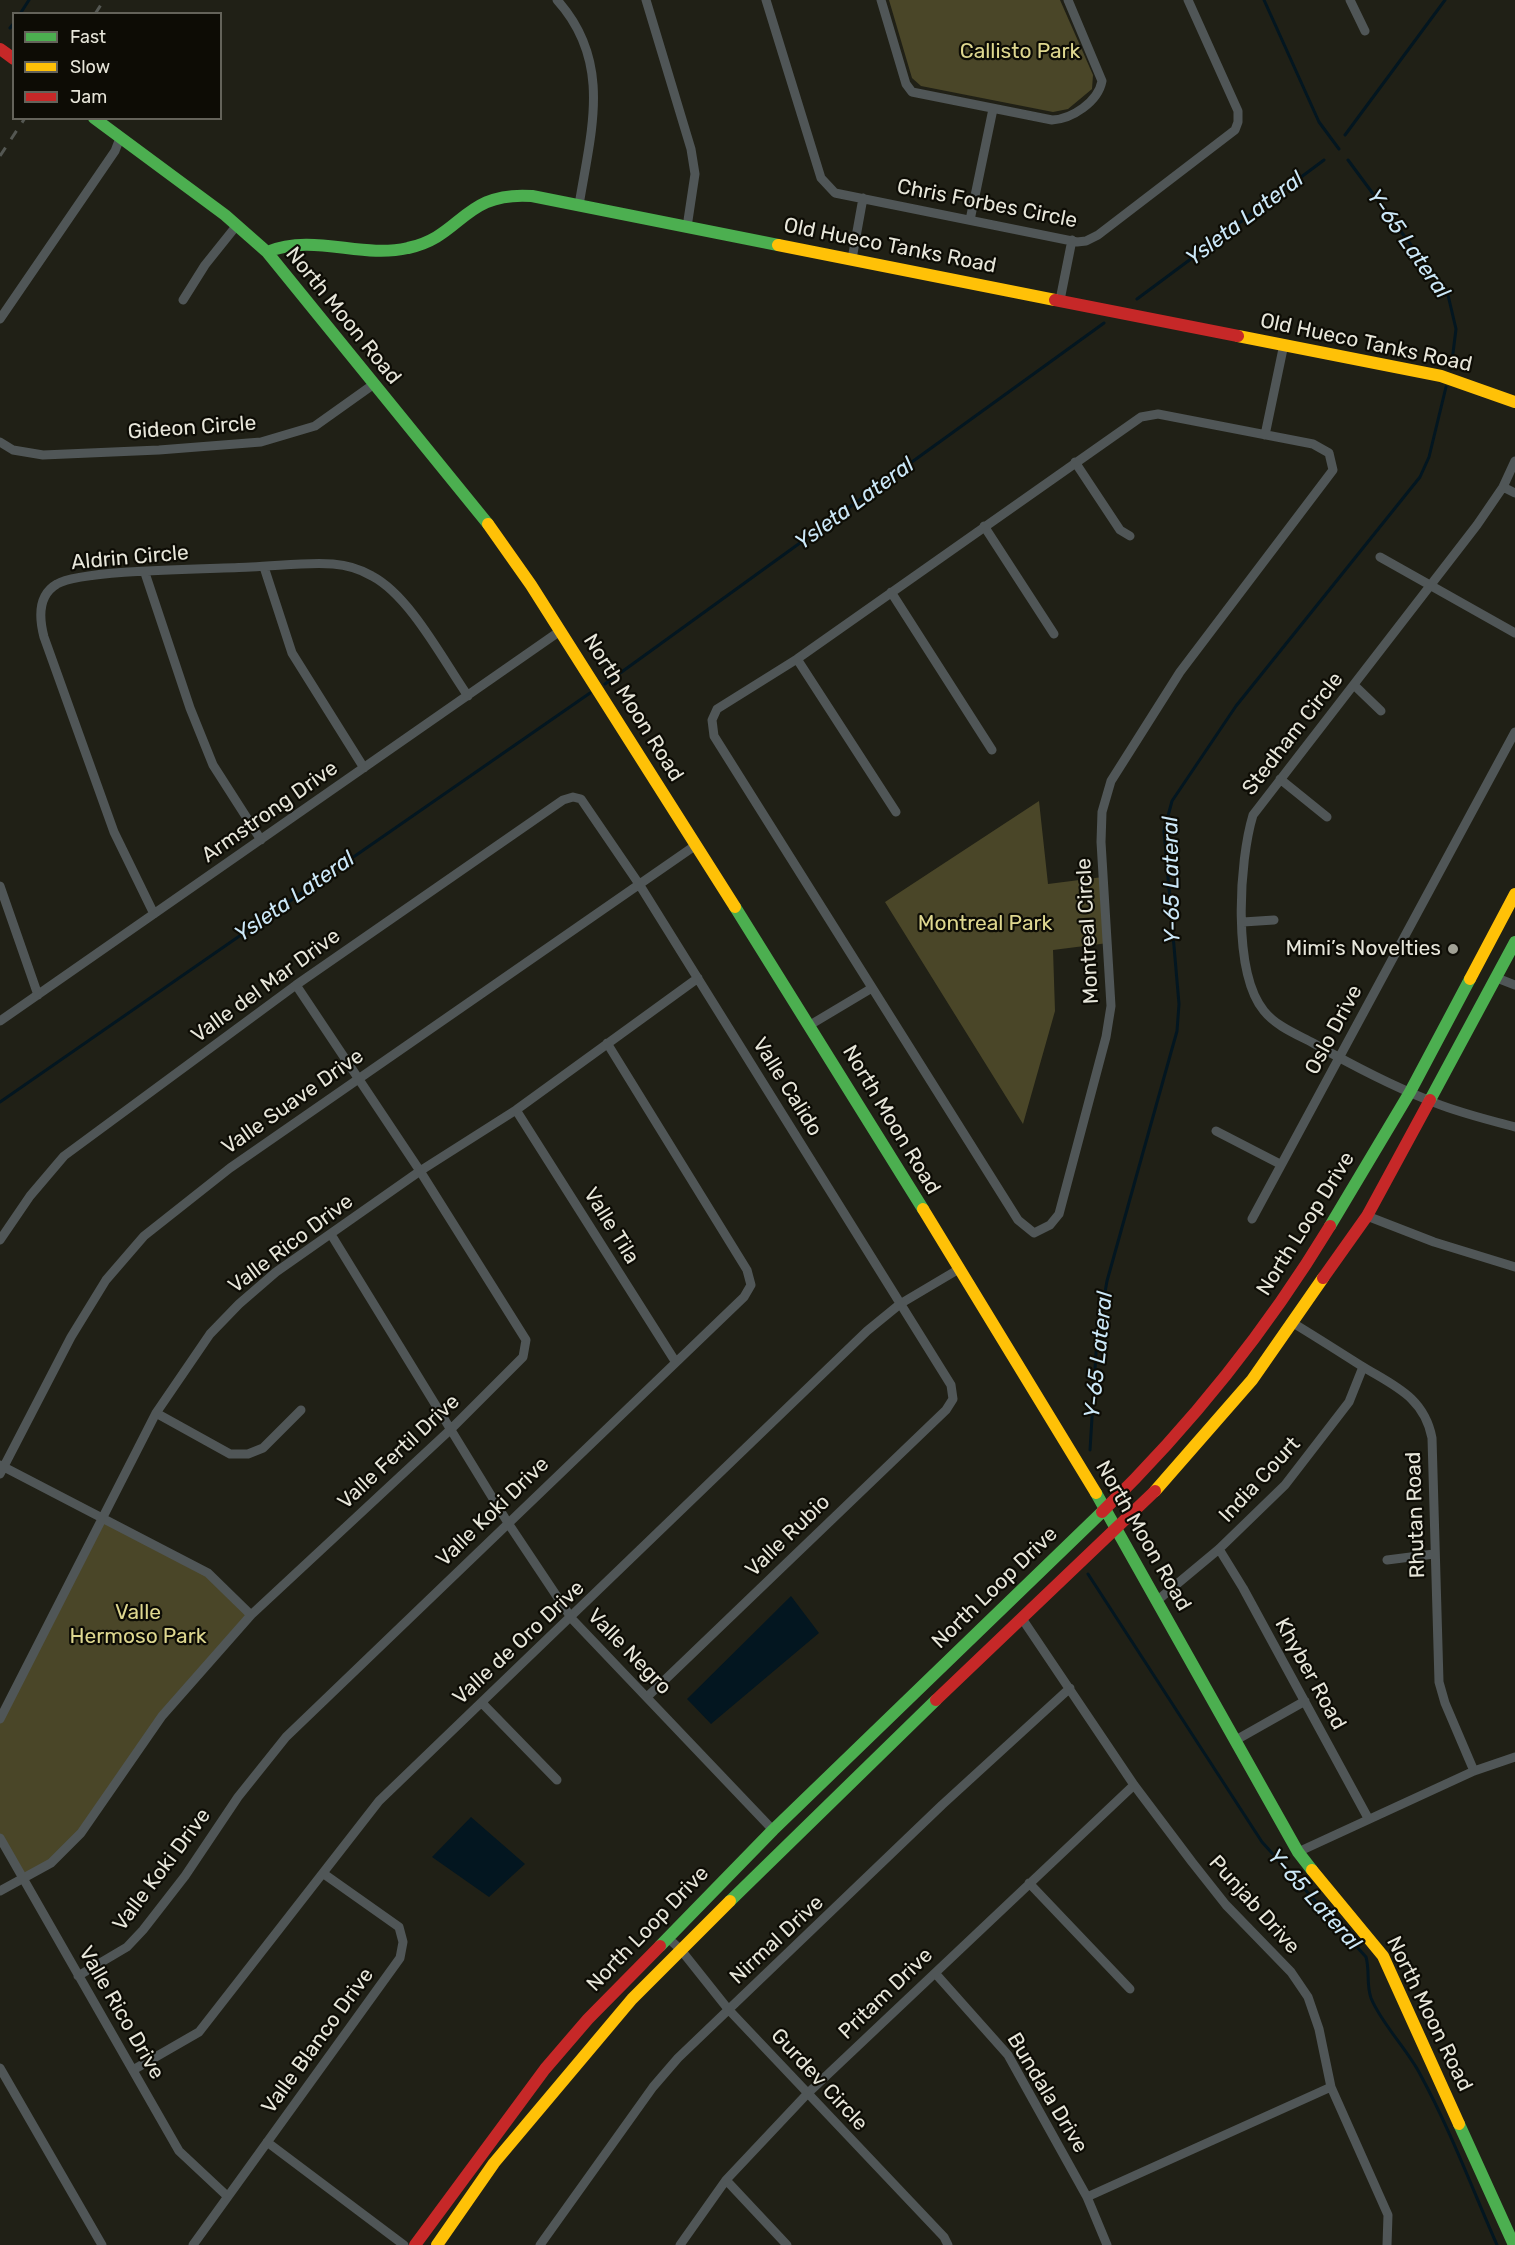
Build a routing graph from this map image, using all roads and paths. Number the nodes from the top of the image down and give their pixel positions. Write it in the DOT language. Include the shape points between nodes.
graph roads {
  1 [pos="557,0"];
  2 [pos="646,0"];
  3 [pos="766,0"];
  4 [pos="881,0"];
  5 [pos="1068,0"];
  6 [pos="1188,0"];
  7 [pos="1350,0"];
  8 [pos="1365,31"];
  9 [pos="993,109"];
  10 [pos="97,120"];
  11 [pos="120,138"];
  12 [pos="863,198"];
  13 [pos="579,205"];
  14 [pos="970,220"];
  15 [pos="237,225"];
  16 [pos="687,227"];
  17 [pos="1071,240"];
  18 [pos="267,252"];
  19 [pos="852,259"];
  20 [pos="183,300"];
  21 [pos="1060,300"];
  22 [pos="0,319"];
  23 [pos="1284,344"];
  24 [pos="374,384"];
  25 [pos="1515,402"];
  26 [pos="1265,435"];
  27 [pos="0,442"];
  28 [pos="1515,461"];
  29 [pos="1076,462"];
  30 [pos="1503,487"];
  31 [pos="1515,493"];
  32 [pos="984,526"];
  33 [pos="1130,536"];
  34 [pos="1380,557"];
  35 [pos="264,567"];
  36 [pos="145,573"];
  37 [pos="1432,584"];
  38 [pos="891,592"];
  39 [pos="560,631"];
  40 [pos="1515,633"];
  41 [pos="1054,634"];
  42 [pos="797,659"];
  43 [pos="1354,684"];
  44 [pos="468,696"];
  45 [pos="1381,711"];
  46 [pos="1515,732"];
  47 [pos="992,750"];
  48 [pos="364,768"];
  49 [pos="1280,779"];
  50 [pos="581,799"];
  51 [pos="896,812"];
  52 [pos="1327,817"];
  53 [pos="261,840"];
  54 [pos="696,845"];
  55 [pos="639,884"];
  56 [pos="0,886"];
  57 [pos="1515,894"];
  58 [pos="4,910"];
  59 [pos="154,914"];
  60 [pos="1274,920"];
  61 [pos="1243,922"];
  62 [pos="1515,942"];
  63 [pos="698,978"];
  64 [pos="1497,978"];
  65 [pos="296,985"];
  66 [pos="1515,985"];
  67 [pos="872,988"];
  68 [pos="38,995"];
  69 [pos="0,1022"];
  70 [pos="810,1025"];
  71 [pos="607,1043"];
  72 [pos="1340,1059"];
  73 [pos="358,1078"];
  74 [pos="1410,1092"];
  75 [pos="1429,1101"];
  76 [pos="516,1110"];
  77 [pos="1515,1127"];
  78 [pos="1216,1131"];
  79 [pos="1280,1164"];
  80 [pos="420,1171"];
  81 [pos="1367,1216"];
  82 [pos="1252,1219"];
  83 [pos="332,1236"];
  84 [pos="0,1240"];
  85 [pos="1515,1267"];
  86 [pos="959,1269"];
  87 [pos="900,1304"];
  88 [pos="1293,1323"];
  89 [pos="675,1361"];
  90 [pos="1363,1367"];
  91 [pos="953,1399"];
  92 [pos="301,1410"];
  93 [pos="156,1413"];
  94 [pos="450,1430"];
  95 [pos="1,1469"];
  96 [pos="1106,1509"];
  97 [pos="105,1517"];
  98 [pos="508,1523"];
  99 [pos="1118,1527"];
  100 [pos="1219,1549"];
  101 [pos="1434,1554"];
  102 [pos="1387,1560"];
  103 [pos="1159,1599"];
  104 [pos="251,1615"];
  105 [pos="572,1619"];
  106 [pos="1023,1620"];
  107 [pos="1070,1688"];
  108 [pos="647,1697"];
  109 [pos="1305,1701"];
  110 [pos="482,1703"];
  111 [pos="0,1719"];
  112 [pos="1236,1740"];
  113 [pos="1515,1757"];
  114 [pos="1474,1770"];
  115 [pos="557,1780"];
  116 [pos="1134,1785"];
  117 [pos="1368,1818"];
  118 [pos="773,1830"];
  119 [pos="0,1838"];
  120 [pos="1298,1852"];
  121 [pos="324,1874"];
  122 [pos="23,1878"];
  123 [pos="1029,1883"];
  124 [pos="0,1891"];
  125 [pos="667,1937"];
  126 [pos="681,1950"];
  127 [pos="935,1973"];
  128 [pos="78,1976"];
  129 [pos="1130,1989"];
  130 [pos="728,2009"];
  131 [pos="0,2068"];
  132 [pos="133,2070"];
  133 [pos="1331,2087"];
  134 [pos="807,2094"];
  135 [pos="267,2142"];
  136 [pos="726,2180"];
  137 [pos="226,2195"];
  138 [pos="1087,2197"];
  139 [pos="102,2245"];
  140 [pos="193,2245"];
  141 [pos="404,2245"];
  142 [pos="415,2245"];
  143 [pos="437,2245"];
  144 [pos="540,2245"];
  145 [pos="680,2245"];
  146 [pos="787,2245"];
  147 [pos="948,2245"];
  148 [pos="1107,2245"];
  149 [pos="1387,2245"];
  150 [pos="1514,2245"];
  1 -- 13 [label="street" via="581,32 592,68 595,111"];
  2 -- 16 [label="street" via="691,149 695,174"];
  3 -- 12 [label="street, Chris Forbes Circle" via="821,178 835,193"];
  4 -- 9 [label="street" via="906,84 912,92"];
  5 -- 9 [label="street" via="1099,69 1102,81 1096,98 1059,119"];
  6 -- 17 [label="street, Chris Forbes Circle" via="1238,111 1235,130 1098,235 1086,241"];
  7 -- 8 [label="street"];
  9 -- 14 [label="street"];
  10 -- 11 [label="street, North Moon Road"];
  11 -- 15 [label="street, North Moon Road"];
  11 -- 22 [label="street" via="115,151"];
  12 -- 14 [label="street, Chris Forbes Circle"];
  12 -- 19 [label="street"];
  13 -- 16 [label="street, Old Hueco Tanks Road"];
  13 -- 18 [label="street, Old Hueco Tanks Road" via="507,195 484,202 435,239 407,249 388,251 290,242"];
  14 -- 17 [label="street, Chris Forbes Circle"];
  15 -- 18 [label="street, North Moon Road"];
  15 -- 20 [label="street"];
  16 -- 19 [label="street, Old Hueco Tanks Road"];
  17 -- 21 [label="street"];
  18 -- 24 [label="street, North Moon Road"];
  19 -- 21 [label="street, Old Hueco Tanks Road"];
  21 -- 23 [label="street, Old Hueco Tanks Road"];
  23 -- 25 [label="street, Old Hueco Tanks Road" via="1441,376"];
  23 -- 26 [label="street"];
  24 -- 27 [label="street, Gideon Circle" via="315,426 261,442 44,455 13,450"];
  24 -- 39 [label="street, North Moon Road" via="487,522"];
  26 -- 29 [label="street, Montreal Circle" via="1158,414 1141,417"];
  26 -- 67 [label="street, Montreal Circle" via="1313,444 1329,453 1333,470 1180,672 1111,782 1102,812 1101,842 1111,1006 1107,1037 1059,1215 1050,1225 1034,1233 1018,1220"];
  28 -- 30 [label="street, Stedham Circle"];
  29 -- 32 [label="street, Montreal Circle"];
  29 -- 33 [label="street" via="1120,530"];
  30 -- 31 [label="street"];
  30 -- 37 [label="street, Stedham Circle"];
  32 -- 38 [label="street, Montreal Circle"];
  32 -- 41 [label="street"];
  34 -- 37 [label="street"];
  35 -- 36 [label="street, Aldrin Circle"];
  35 -- 44 [label="street, Aldrin Circle" via="333,564 372,576 402,600"];
  35 -- 48 [label="street" via="292,653"];
  36 -- 53 [label="street" via="213,765"];
  36 -- 59 [label="street, Aldrin Circle" via="63,581 45,595 40,620 114,832"];
  37 -- 40 [label="street"];
  37 -- 43 [label="street, Stedham Circle"];
  38 -- 42 [label="street, Montreal Circle"];
  38 -- 47 [label="street"];
  39 -- 44 [label="street, Armstrong Drive"];
  39 -- 54 [label="street, North Moon Road"];
  42 -- 51 [label="street"];
  42 -- 67 [label="street, Montreal Circle" via="717,709 712,720 714,736"];
  43 -- 45 [label="street"];
  43 -- 49 [label="street, Stedham Circle"];
  44 -- 48 [label="street, Armstrong Drive"];
  46 -- 72 [label="street, Oslo Drive"];
  48 -- 53 [label="street, Armstrong Drive"];
  49 -- 52 [label="street"];
  49 -- 61 [label="street, Stedham Circle" via="1253,815 1249,830 1242,882"];
  50 -- 55 [label="street, Valle Calido"];
  50 -- 65 [label="street, Valle del Mar Drive" via="562,800"];
  53 -- 59 [label="street, Armstrong Drive"];
  54 -- 55 [label="street, Valle Suave Drive"];
  54 -- 70 [label="street, North Moon Road"];
  55 -- 63 [label="street, Valle Calido"];
  55 -- 73 [label="street, Valle Suave Drive"];
  56 -- 58 [label="street"];
  57 -- 74 [label="street, North Loop Drive"];
  58 -- 68 [label="street"];
  59 -- 68 [label="street, Armstrong Drive"];
  60 -- 61 [label="street"];
  61 -- 72 [label="street, Stedham Circle" via="1246,973 1258,1004 1273,1021"];
  62 -- 64 [label="street, North Loop Drive"];
  63 -- 71 [label="street, Valle Rico Drive"];
  63 -- 87 [label="street, Valle Calido"];
  64 -- 66 [label="street"];
  64 -- 75 [label="street, North Loop Drive"];
  65 -- 73 [label="street, Valle Fertil Drive"];
  65 -- 84 [label="street, Valle del Mar Drive" via="64,1156"];
  67 -- 70 [label="street"];
  68 -- 69 [label="street, Armstrong Drive"];
  70 -- 86 [label="street, North Moon Road"];
  71 -- 76 [label="street, Valle Rico Drive"];
  71 -- 89 [label="street, Valle Koki Drive" via="747,1270 751,1285 744,1297"];
  72 -- 74 [label="street, Stedham Circle"];
  72 -- 79 [label="street, Oslo Drive"];
  73 -- 80 [label="street, Valle Fertil Drive"];
  73 -- 95 [label="street, Valle Suave Drive" via="230,1168 144,1236 106,1280 71,1337"];
  74 -- 75 [label="street, Stedham Circle"];
  74 -- 96 [label="street, North Loop Drive" via="1295,1284 1151,1464"];
  75 -- 77 [label="street, Stedham Circle"];
  75 -- 81 [label="street, North Loop Drive"];
  76 -- 80 [label="street, Valle Rico Drive"];
  76 -- 89 [label="street, Valle Tila"];
  78 -- 79 [label="street"];
  79 -- 82 [label="street, Oslo Drive"];
  80 -- 83 [label="street, Valle Rico Drive"];
  80 -- 94 [label="street, Valle Fertil Drive" via="526,1340 523,1357"];
  81 -- 85 [label="street"];
  81 -- 88 [label="street, North Loop Drive"];
  83 -- 93 [label="street, Valle Rico Drive" via="276,1272 239,1304 210,1334"];
  83 -- 94 [label="street, Valle Negro"];
  86 -- 87 [label="street, Valle de Oro Drive"];
  86 -- 96 [label="street, North Moon Road"];
  87 -- 91 [label="street, Valle Calido" via="951,1385"];
  87 -- 105 [label="street, Valle de Oro Drive" via="867,1331"];
  88 -- 90 [label="street, Rhutan Road"];
  88 -- 99 [label="street, North Loop Drive" via="1197,1446"];
  89 -- 98 [label="street, Valle Koki Drive"];
  90 -- 100 [label="street, India Court" via="1349,1402 1317,1446 1285,1485"];
  90 -- 101 [label="street, Rhutan Road" via="1394,1383 1425,1416 1432,1438"];
  91 -- 108 [label="street, Valle Rubio"];
  92 -- 93 [label="street" via="263,1448 248,1454 230,1454"];
  93 -- 97 [label="street, Valle Rico Drive"];
  94 -- 98 [label="street, Valle Negro"];
  94 -- 104 [label="street, Valle Fertil Drive"];
  95 -- 97 [label="street"];
  96 -- 99 [label="street, North Moon Road"];
  96 -- 118 [label="street, North Loop Drive"];
  97 -- 104 [label="street" via="208,1573"];
  97 -- 111 [label="street, Valle Rico Drive"];
  98 -- 105 [label="street, Valle Negro"];
  98 -- 128 [label="street, Valle Koki Drive" via="286,1737 238,1797 164,1904 127,1947"];
  99 -- 103 [label="street, North Moon Road"];
  99 -- 106 [label="street, North Loop Drive"];
  100 -- 103 [label="street, India Court"];
  100 -- 109 [label="street, Khyber Road"];
  101 -- 102 [label="street"];
  101 -- 114 [label="street, Rhutan Road" via="1439,1682"];
  103 -- 112 [label="street, North Moon Road"];
  104 -- 122 [label="street, Valle Fertil Drive" via="162,1716 81,1833 51,1863"];
  105 -- 108 [label="street, Valle Negro"];
  105 -- 110 [label="street, Valle de Oro Drive"];
  106 -- 107 [label="street, Punjab Drive"];
  106 -- 126 [label="street, North Loop Drive" via="786,1844"];
  107 -- 116 [label="street, Punjab Drive"];
  107 -- 130 [label="street, Nirmal Drive"];
  108 -- 118 [label="street, Valle Negro"];
  109 -- 112 [label="street"];
  109 -- 117 [label="street, Khyber Road"];
  110 -- 115 [label="street"];
  110 -- 121 [label="street, Valle de Oro Drive" via="379,1802"];
  112 -- 120 [label="street, North Moon Road"];
  113 -- 114 [label="street"];
  114 -- 117 [label="street"];
  116 -- 123 [label="street, Pritam Drive"];
  116 -- 133 [label="street, Punjab Drive" via="1226,1905 1301,1985 1315,2013"];
  117 -- 120 [label="street"];
  118 -- 125 [label="street, North Loop Drive"];
  119 -- 122 [label="street, Valle Rico Drive"];
  120 -- 150 [label="street, North Moon Road" via="1383,1956"];
  121 -- 132 [label="street, Valle de Oro Drive" via="199,2032"];
  121 -- 135 [label="street, Valle Blanco Drive" via="399,1927 403,1941 399,1958"];
  122 -- 124 [label="street, Valle Fertil Drive"];
  122 -- 128 [label="street, Valle Rico Drive"];
  123 -- 127 [label="street, Pritam Drive"];
  123 -- 129 [label="street"];
  125 -- 126 [label="street, Gurdev Circle"];
  125 -- 142 [label="street, North Loop Drive" via="545,2069"];
  126 -- 130 [label="street, Gurdev Circle"];
  126 -- 143 [label="street, North Loop Drive" via="573,2067 494,2163"];
  127 -- 134 [label="street, Pritam Drive"];
  127 -- 138 [label="street, Bundala Drive" via="1004,2050"];
  128 -- 132 [label="street, Valle Rico Drive"];
  130 -- 134 [label="street, Gurdev Circle"];
  130 -- 144 [label="street, Nirmal Drive" via="653,2087"];
  131 -- 139 [label="street"];
  132 -- 137 [label="street, Valle Rico Drive" via="179,2151"];
  133 -- 138 [label="street"];
  133 -- 149 [label="street, Punjab Drive" via="1388,2215"];
  134 -- 136 [label="street, Pritam Drive"];
  134 -- 147 [label="street, Gurdev Circle"];
  135 -- 137 [label="street, Valle Blanco Drive"];
  135 -- 141 [label="street"];
  136 -- 145 [label="street, Pritam Drive"];
  136 -- 146 [label="street"];
  137 -- 140 [label="street, Valle Blanco Drive"];
  138 -- 148 [label="street, Bundala Drive"];
}
